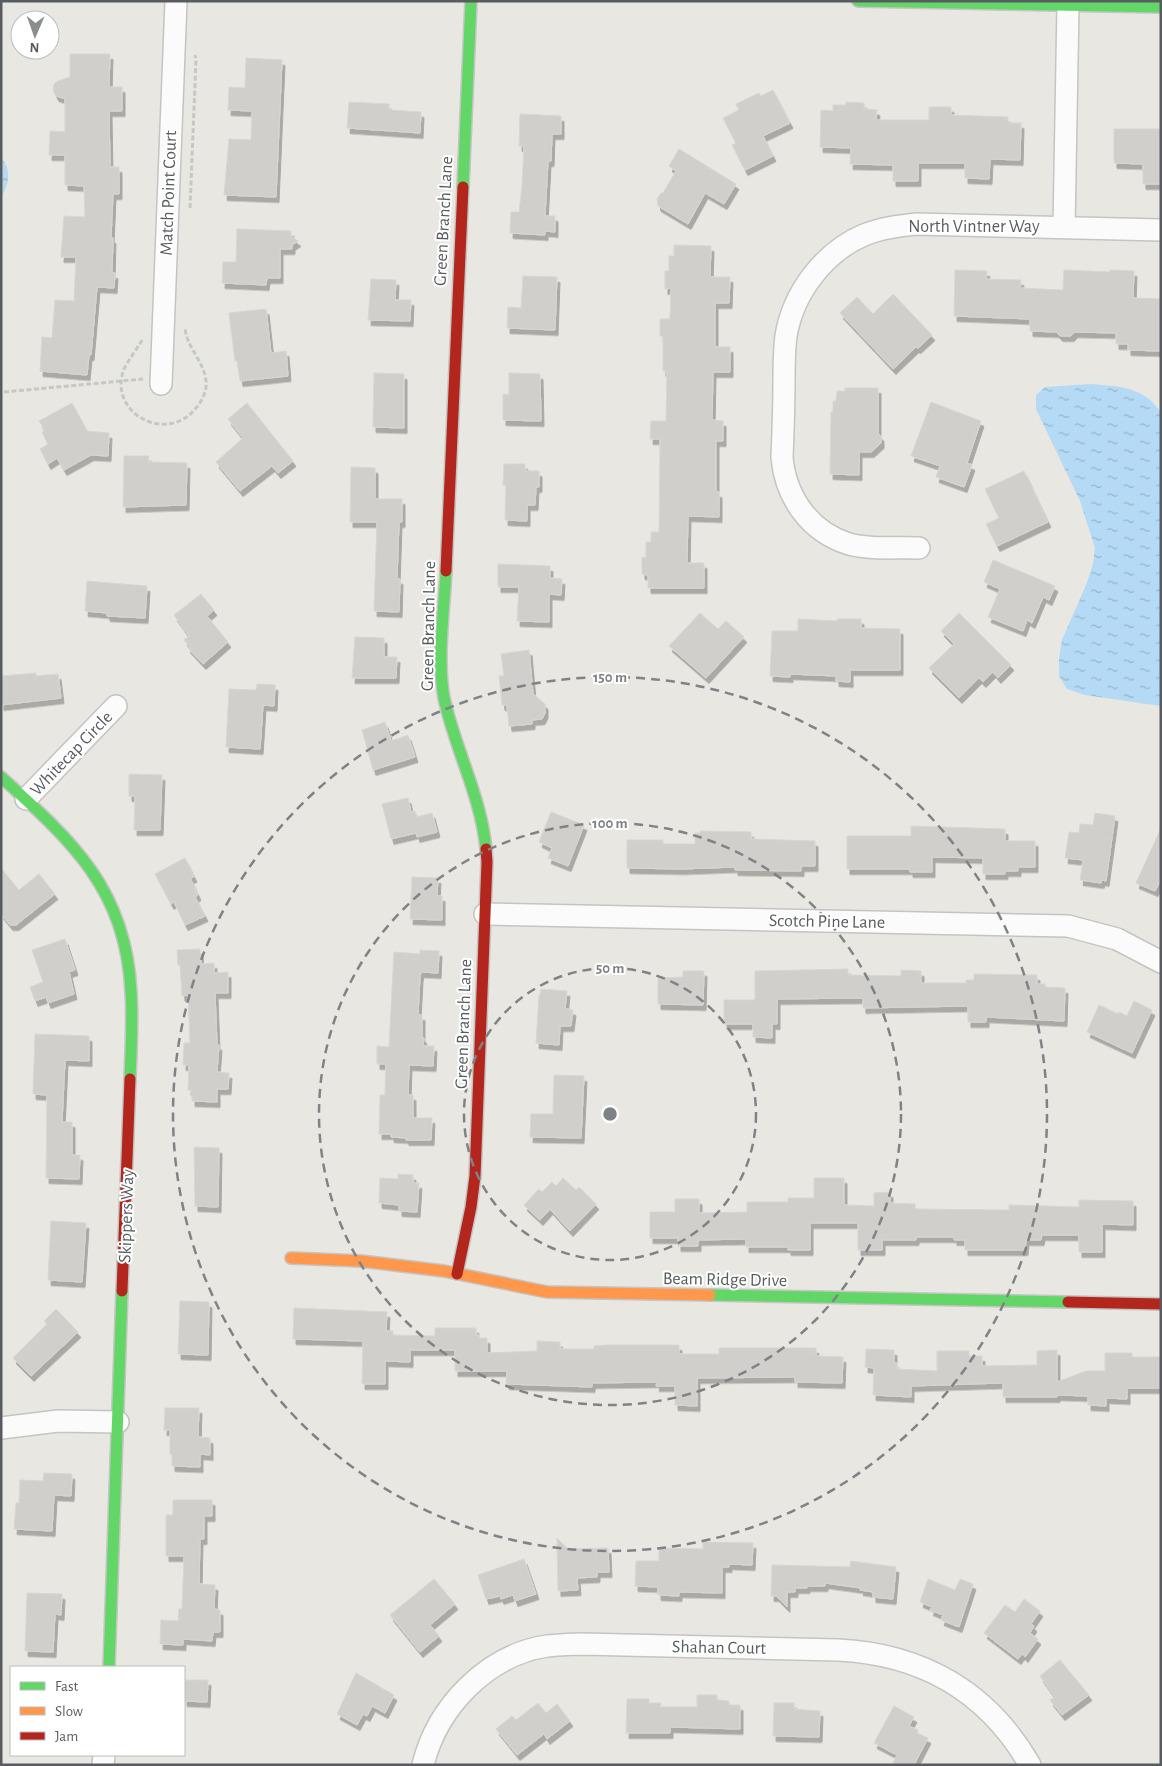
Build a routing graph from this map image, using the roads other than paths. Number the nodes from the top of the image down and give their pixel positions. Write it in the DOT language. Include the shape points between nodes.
graph roads {
  1 [pos="176,1"];
  2 [pos="471,1"];
  3 [pos="858,1"];
  4 [pos="886,2"];
  5 [pos="1068,5"];
  6 [pos="1161,7"];
  7 [pos="1064,227"];
  8 [pos="1161,230"];
  9 [pos="161,380"];
  10 [pos="919,548"];
  11 [pos="116,706"];
  12 [pos="1,777"];
  13 [pos="26,800"];
  14 [pos="485,914"];
  15 [pos="1161,962"];
  16 [pos="291,1258"];
  17 [pos="457,1274"];
  18 [pos="1161,1304"];
  19 [pos="118,1422"];
  20 [pos="1,1428"];
  21 [pos="109,1666"];
  22 [pos="423,1765"];
  23 [pos="1030,1765"];
  1 -- 9 [label="street, Match Point Court"];
  2 -- 14 [label="street, Green Branch Lane" via="441,673 448,714 485,832"];
  3 -- 4 [label="street"];
  4 -- 5 [label="street"];
  5 -- 6 [label="street"];
  5 -- 7 [label="street, North Vintner Way"];
  7 -- 8 [label="street"];
  7 -- 10 [label="street, North Vintner Way" via="916,224 869,233 827,260 808,281 795,305 785,349 782,448 784,474 792,496 811,522 850,544"];
  11 -- 13 [label="street, Whitecap Circle"];
  12 -- 13 [label="street, Skippers Way"];
  13 -- 19 [label="street, Skippers Way" via="74,847 96,877 120,929 131,975"];
  14 -- 15 [label="street, Scotch Pine Lane" via="1068,926 1117,939"];
  14 -- 17 [label="street, Green Branch Lane" via="475,1176"];
  16 -- 17 [label="street, Beam Ridge Drive" via="361,1261"];
  17 -- 18 [label="street, Beam Ridge Drive" via="565,1293"];
  19 -- 20 [label="street" via="58,1421"];
  19 -- 21 [label="street, Skippers Way"];
  22 -- 23 [label="street, Shahan Court" via="432,1739 450,1707 481,1675 528,1651 546,1646 582,1644 865,1651 891,1656 940,1676 977,1701 1014,1739"];
}
